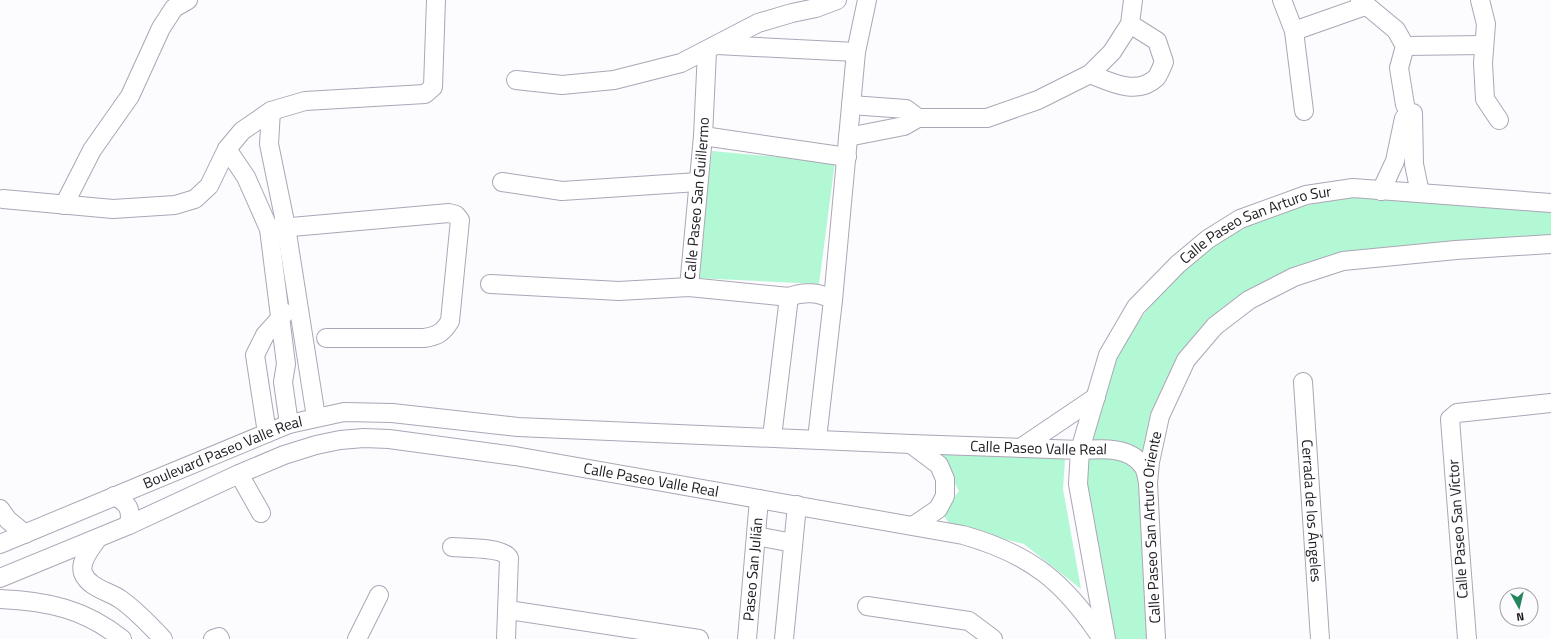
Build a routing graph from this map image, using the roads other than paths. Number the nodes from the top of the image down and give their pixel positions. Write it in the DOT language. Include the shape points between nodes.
graph roads {
  1 [pos="188,0"];
  2 [pos="436,0"];
  3 [pos="837,0"];
  4 [pos="867,0"];
  5 [pos="1133,0"];
  6 [pos="1282,0"];
  7 [pos="1480,0"];
  8 [pos="1362,3"];
  9 [pos="1130,24"];
  10 [pos="1294,31"];
  11 [pos="1484,45"];
  12 [pos="1405,46"];
  13 [pos="712,48"];
  14 [pos="856,52"];
  15 [pos="682,63"];
  16 [pos="1090,74"];
  17 [pos="516,80"];
  18 [pos="705,85"];
  19 [pos="851,105"];
  20 [pos="1304,110"];
  21 [pos="271,111"];
  22 [pos="918,118"];
  23 [pos="1407,119"];
  24 [pos="1499,120"];
  25 [pos="242,131"];
  26 [pos="703,136"];
  27 [pos="848,137"];
  28 [pos="269,144"];
  29 [pos="227,149"];
  30 [pos="847,157"];
  31 [pos="1395,161"];
  32 [pos="1414,164"];
  33 [pos="246,177"];
  34 [pos="502,182"];
  35 [pos="698,182"];
  36 [pos="209,186"];
  37 [pos="1381,190"];
  38 [pos="1420,193"];
  39 [pos="3,199"];
  40 [pos="1551,203"];
  41 [pos="64,205"];
  42 [pos="277,228"];
  43 [pos="1551,244"];
  44 [pos="490,284"];
  45 [pos="689,287"];
  46 [pos="789,297"];
  47 [pos="832,300"];
  48 [pos="298,303"];
  49 [pos="280,318"];
  50 [pos="326,338"];
  51 [pos="1303,382"];
  52 [pos="1096,397"];
  53 [pos="1551,403"];
  54 [pos="392,413"];
  55 [pos="316,417"];
  56 [pos="450,419"];
  57 [pos="288,424"];
  58 [pos="518,427"];
  59 [pos="267,433"];
  60 [pos="772,437"];
  61 [pos="389,439"];
  62 [pos="817,439"];
  63 [pos="910,444"];
  64 [pos="447,447"];
  65 [pos="1022,447"];
  66 [pos="1080,450"];
  67 [pos="515,456"];
  68 [pos="239,474"];
  69 [pos="1148,483"];
  70 [pos="114,496"];
  71 [pos="759,499"];
  72 [pos="797,505"];
  73 [pos="0,509"];
  74 [pos="261,513"];
  75 [pos="129,525"];
  76 [pos="913,526"];
  77 [pos="25,534"];
  78 [pos="756,536"];
  79 [pos="98,538"];
  80 [pos="793,543"];
  81 [pos="0,544"];
  82 [pos="452,547"];
  83 [pos="0,578"];
  84 [pos="379,595"];
  85 [pos="0,599"];
  86 [pos="867,606"];
  87 [pos="508,610"];
  88 [pos="647,635"];
  89 [pos="122,639"];
  90 [pos="163,639"];
  91 [pos="357,639"];
  92 [pos="506,639"];
  93 [pos="700,639"];
  94 [pos="747,639"];
  95 [pos="784,639"];
  96 [pos="993,639"];
  97 [pos="1102,639"];
  98 [pos="1106,639"];
  99 [pos="1156,639"];
  100 [pos="1320,639"];
  101 [pos="1467,639"];
  1 -- 41 [label="street" via="174,8 161,28 130,96 92,150"];
  2 -- 21 [label="street" via="434,87 430,92 305,101"];
  3 -- 13 [label="street" via="816,8 758,22"];
  4 -- 14 [label="street"];
  5 -- 9 [label="street"];
  6 -- 10 [label="street"];
  7 -- 11 [label="street" via="1486,24"];
  8 -- 10 [label="street"];
  8 -- 12 [label="street" via="1396,30"];
  9 -- 16 [label="street" via="1112,52"];
  9 -- 16 [label="street" via="1157,41 1164,62 1156,78 1141,86 1123,87"];
  10 -- 20 [label="street"];
  11 -- 12 [label="street"];
  11 -- 24 [label="street" via="1485,99"];
  12 -- 23 [label="street" via="1399,68"];
  13 -- 14 [label="street"];
  13 -- 15 [label="street"];
  13 -- 18 [label="street, Calle Paseo San Guillermo"];
  14 -- 19 [label="street"];
  15 -- 17 [label="street" via="614,80 562,85"];
  15 -- 18 [label="street"];
  16 -- 22 [label="street" via="1038,100 987,118"];
  18 -- 26 [label="street, Calle Paseo San Guillermo"];
  19 -- 22 [label="street" via="906,109"];
  19 -- 27 [label="street"];
  21 -- 25 [label="street"];
  21 -- 28 [label="street"];
  22 -- 27 [label="street" via="904,126"];
  23 -- 31 [label="street"];
  23 -- 32 [label="street"];
  25 -- 28 [label="street" via="256,133"];
  25 -- 29 [label="street"];
  26 -- 30 [label="street"];
  26 -- 35 [label="street, Calle Paseo San Guillermo"];
  27 -- 30 [label="street"];
  28 -- 42 [label="street"];
  29 -- 33 [label="street"];
  29 -- 36 [label="street"];
  30 -- 47 [label="street"];
  31 -- 32 [label="street"];
  31 -- 37 [label="street"];
  32 -- 38 [label="street"];
  33 -- 36 [label="street" via="231,177"];
  33 -- 42 [label="street"];
  34 -- 35 [label="street" via="562,192"];
  35 -- 45 [label="street, Calle Paseo San Guillermo"];
  36 -- 41 [label="street" via="195,199 175,205 113,209"];
  37 -- 38 [label="street, Calle Paseo San Arturo Sur"];
  37 -- 52 [label="street, Calle Paseo San Arturo Sur" via="1353,188 1306,195 1240,219 1208,239 1178,264 1136,307 1108,355"];
  38 -- 40 [label="street, Calle Paseo San Arturo Sur"];
  39 -- 41 [label="street"];
  42 -- 48 [label="street"];
  42 -- 49 [label="street"];
  42 -- 50 [label="street" via="449,213 456,215 460,220 450,321 444,331 437,336 424,338"];
  43 -- 69 [label="street, Calle Paseo San Arturo Oriente" via="1456,250 1343,262 1294,277 1249,300 1215,326 1186,360 1160,416"];
  44 -- 45 [label="street" via="619,291"];
  45 -- 46 [label="street, Calle Paseo San Guillermo"];
  46 -- 47 [label="street, Calle Paseo San Guillermo" via="815,294 824,295"];
  46 -- 60 [label="street"];
  47 -- 62 [label="street"];
  48 -- 49 [label="street"];
  48 -- 55 [label="street"];
  49 -- 57 [label="street" via="286,364 283,382"];
  49 -- 59 [label="street" via="265,336 255,355"];
  51 -- 100 [label="street, Cerrada de los Ángeles"];
  52 -- 65 [label="street"];
  52 -- 66 [label="street, Calle Paseo San Arturo Sur"];
  53 -- 101 [label="street, Calle Paseo San Víctor" via="1457,413 1450,419"];
  54 -- 55 [label="street, Boulevard Paseo Valle Real" via="344,412"];
  54 -- 56 [label="street, Boulevard Paseo Valle Real"];
  54 -- 61 [label="street" via="393,426"];
  55 -- 57 [label="street, Boulevard Paseo Valle Real"];
  56 -- 58 [label="street, Calle Paseo Valle Real"];
  56 -- 64 [label="street" via="439,432"];
  57 -- 59 [label="street, Boulevard Paseo Valle Real"];
  58 -- 60 [label="street, Calle Paseo Valle Real"];
  58 -- 67 [label="street"];
  59 -- 70 [label="street, Boulevard Paseo Valle Real"];
  60 -- 62 [label="street, Calle Paseo Valle Real"];
  61 -- 64 [label="street, Calle Paseo Valle Real"];
  61 -- 68 [label="street, Boulevard Paseo Valle Real" via="346,440 316,445"];
  62 -- 63 [label="street, Calle Paseo Valle Real"];
  63 -- 65 [label="street, Calle Paseo Valle Real"];
  63 -- 76 [label="street" via="938,465 945,479 945,496 938,509"];
  64 -- 67 [label="street, Calle Paseo Valle Real"];
  65 -- 66 [label="street, Calle Paseo Valle Real"];
  66 -- 69 [label="street, Calle Paseo Valle Real" via="1105,448 1127,453 1142,465"];
  66 -- 98 [label="street" via="1078,484"];
  67 -- 71 [label="street, Calle Paseo Valle Real"];
  68 -- 74 [label="street"];
  68 -- 75 [label="street, Boulevard Paseo Valle Real"];
  69 -- 99 [label="street, Calle Paseo San Arturo Oriente"];
  70 -- 75 [label="street" via="125,502 130,509"];
  70 -- 77 [label="street, Boulevard Paseo Valle Real"];
  71 -- 72 [label="street, Calle Paseo Valle Real"];
  71 -- 78 [label="street, Paseo San Julián"];
  72 -- 76 [label="street, Calle Paseo Valle Real"];
  72 -- 80 [label="street"];
  73 -- 77 [label="street" via="8,520"];
  75 -- 79 [label="street, Boulevard Paseo Valle Real"];
  76 -- 97 [label="street, Calle Paseo Valle Real" via="963,535 1024,558 1046,573 1072,599"];
  77 -- 81 [label="street, Boulevard Paseo Valle Real"];
  78 -- 80 [label="street"];
  78 -- 94 [label="street, Paseo San Julián"];
  79 -- 83 [label="street, Boulevard Paseo Valle Real"];
  79 -- 90 [label="street" via="84,559 83,572 90,583 120,599 152,626"];
  80 -- 95 [label="street"];
  82 -- 87 [label="street" via="507,554 510,562"];
  84 -- 91 [label="street"];
  85 -- 89 [label="street" via="53,604 105,625"];
  86 -- 96 [label="street" via="969,621"];
  87 -- 88 [label="street"];
  87 -- 92 [label="street"];
  88 -- 93 [label="street"];
}
